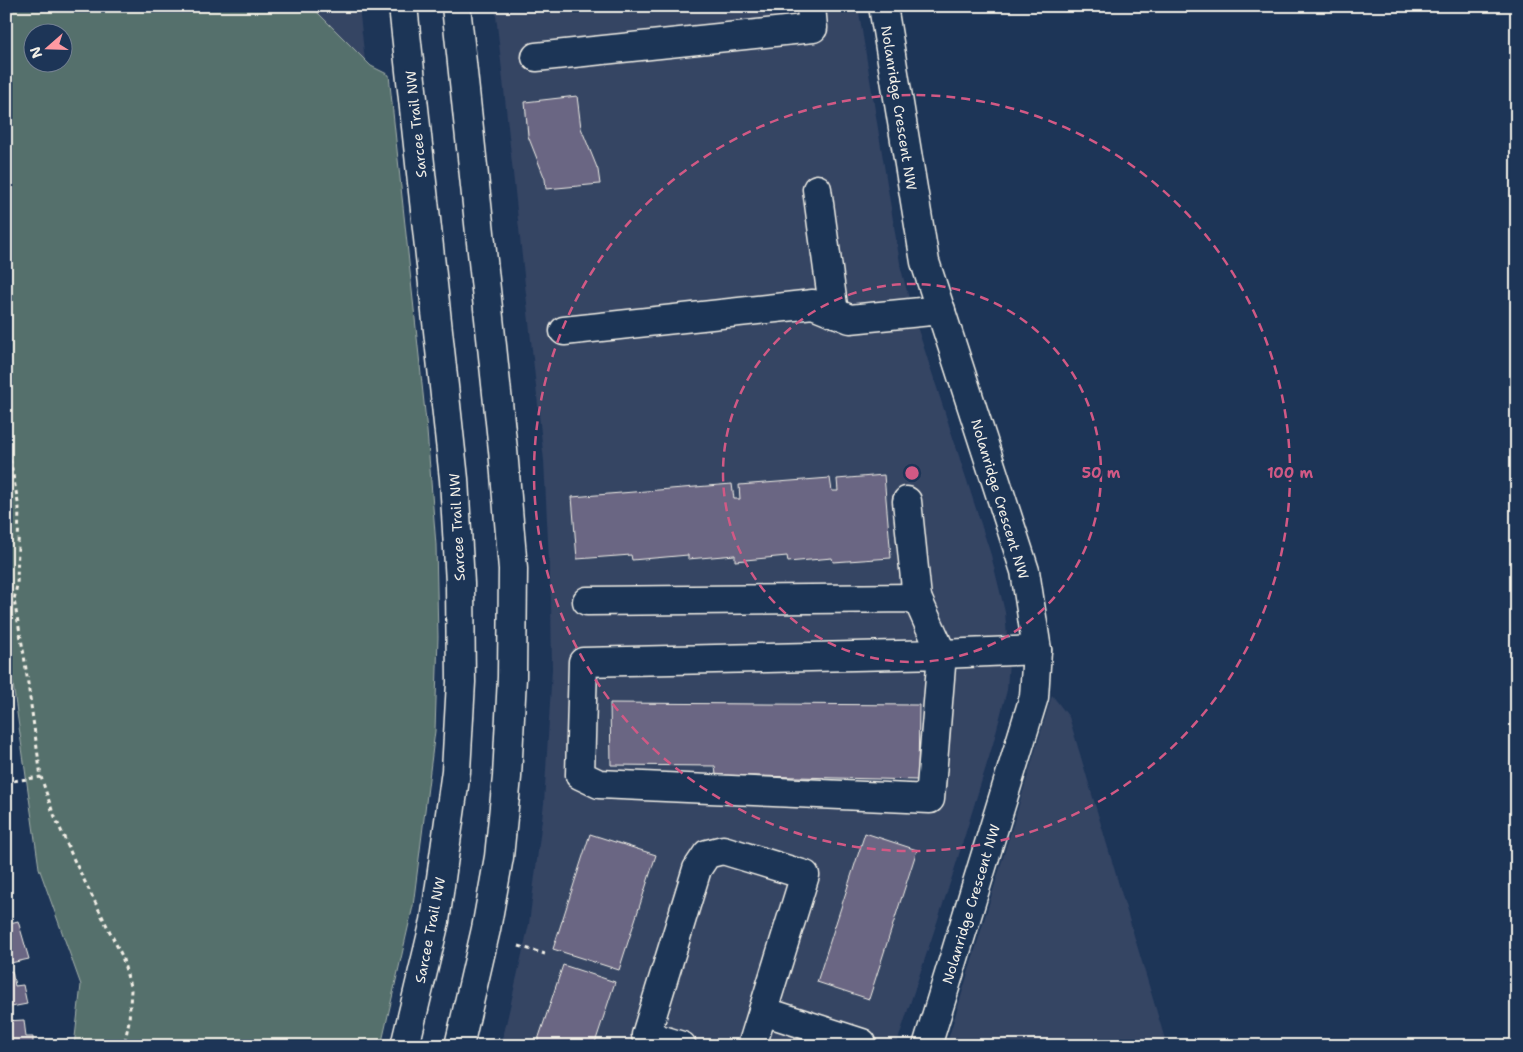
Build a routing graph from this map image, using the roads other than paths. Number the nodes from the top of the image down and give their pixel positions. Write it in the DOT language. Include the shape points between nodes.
graph roads {
  1 [pos="403,6"];
  2 [pos="456,6"];
  3 [pos="811,6"];
  4 [pos="882,6"];
  5 [pos="536,57"];
  6 [pos="817,188"];
  7 [pos="941,310"];
  8 [pos="834,313"];
  9 [pos="564,332"];
  10 [pos="907,500"];
  11 [pos="917,598"];
  12 [pos="587,601"];
  13 [pos="1037,650"];
  14 [pos="942,654"];
  15 [pos="762,1011"];
  16 [pos="645,1040"];
  17 [pos="862,1043"];
  18 [pos="405,1046"];
  19 [pos="459,1046"];
  20 [pos="682,1046"];
  21 [pos="752,1046"];
  22 [pos="927,1046"];
  1 -- 18 [label="main road, Sarcee Trail NW" via="454,479 461,673 456,771 434,921"];
  2 -- 19 [label="main road" via="513,568 512,677 499,856"];
  3 -- 5 [label="main road" via="813,28"];
  4 -- 7 [label="main road, Nolanridge Crescent NW" via="925,262"];
  6 -- 8 [label="main road"];
  7 -- 8 [label="main road" via="850,319"];
  7 -- 13 [label="main road, Nolanridge Crescent NW" via="1025,571"];
  8 -- 9 [label="main road" via="813,304"];
  10 -- 11 [label="main road"];
  11 -- 12 [label="main road"];
  11 -- 14 [label="main road"];
  13 -- 14 [label="main road"];
  13 -- 22 [label="main road, Nolanridge Crescent NW" via="1034,697"];
  14 -- 14 [label="main road" via="930,799 599,784 580,775 583,662"];
  15 -- 16 [label="main road" via="805,875 723,850 707,854 697,869"];
  15 -- 17 [label="main road"];
  15 -- 21 [label="main road"];
  16 -- 20 [label="main road"];
}
